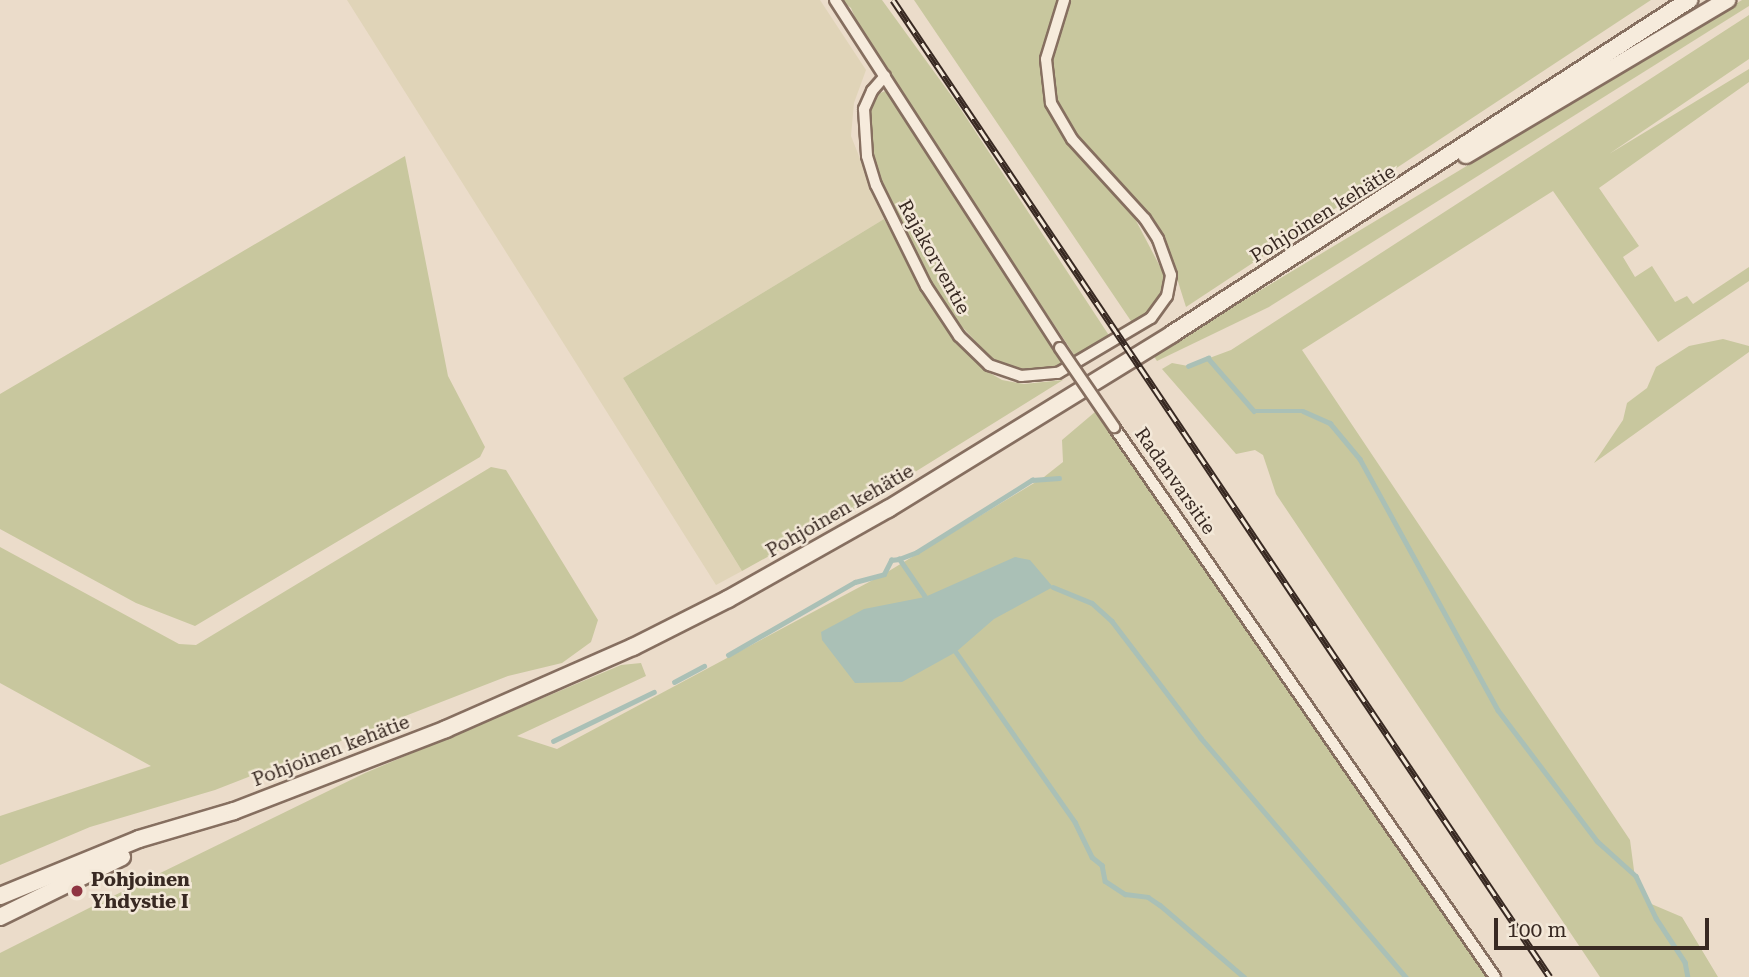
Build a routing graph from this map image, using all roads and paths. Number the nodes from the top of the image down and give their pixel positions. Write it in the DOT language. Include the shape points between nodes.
graph roads {
  1 [pos="835,0"];
  2 [pos="1064,0"];
  3 [pos="1689,0"];
  4 [pos="1727,0"];
  5 [pos="885,76"];
  6 [pos="1429,172"];
  7 [pos="234,811"];
  8 [pos="0,896"];
  9 [pos="0,917"];
  10 [pos="1495,977"];
  1 -- 5 [label="street, Radanvarsitie"];
  2 -- 5 [label="street, Rajakorventie" via="1046,59 1051,103 1072,139 1145,219 1171,275 1167,296 1151,318 1058,373 1021,376 989,365 959,335 926,286 876,186 867,156 864,109"];
  3 -- 6 [label="main road, Pohjoinen kehätie"];
  4 -- 6 [label="main road, Pohjoinen kehätie" via="1597,81"];
  5 -- 10 [label="street, Radanvarsitie, bridge" via="1060,348"];
  6 -- 7 [label="main road, Pohjoinen kehätie" via="967,461 727,599 507,704"];
  7 -- 8 [label="main road, Pohjoinen kehätie" via="139,839"];
  7 -- 9 [label="main road, Pohjoinen kehätie" via="109,862"];
}
